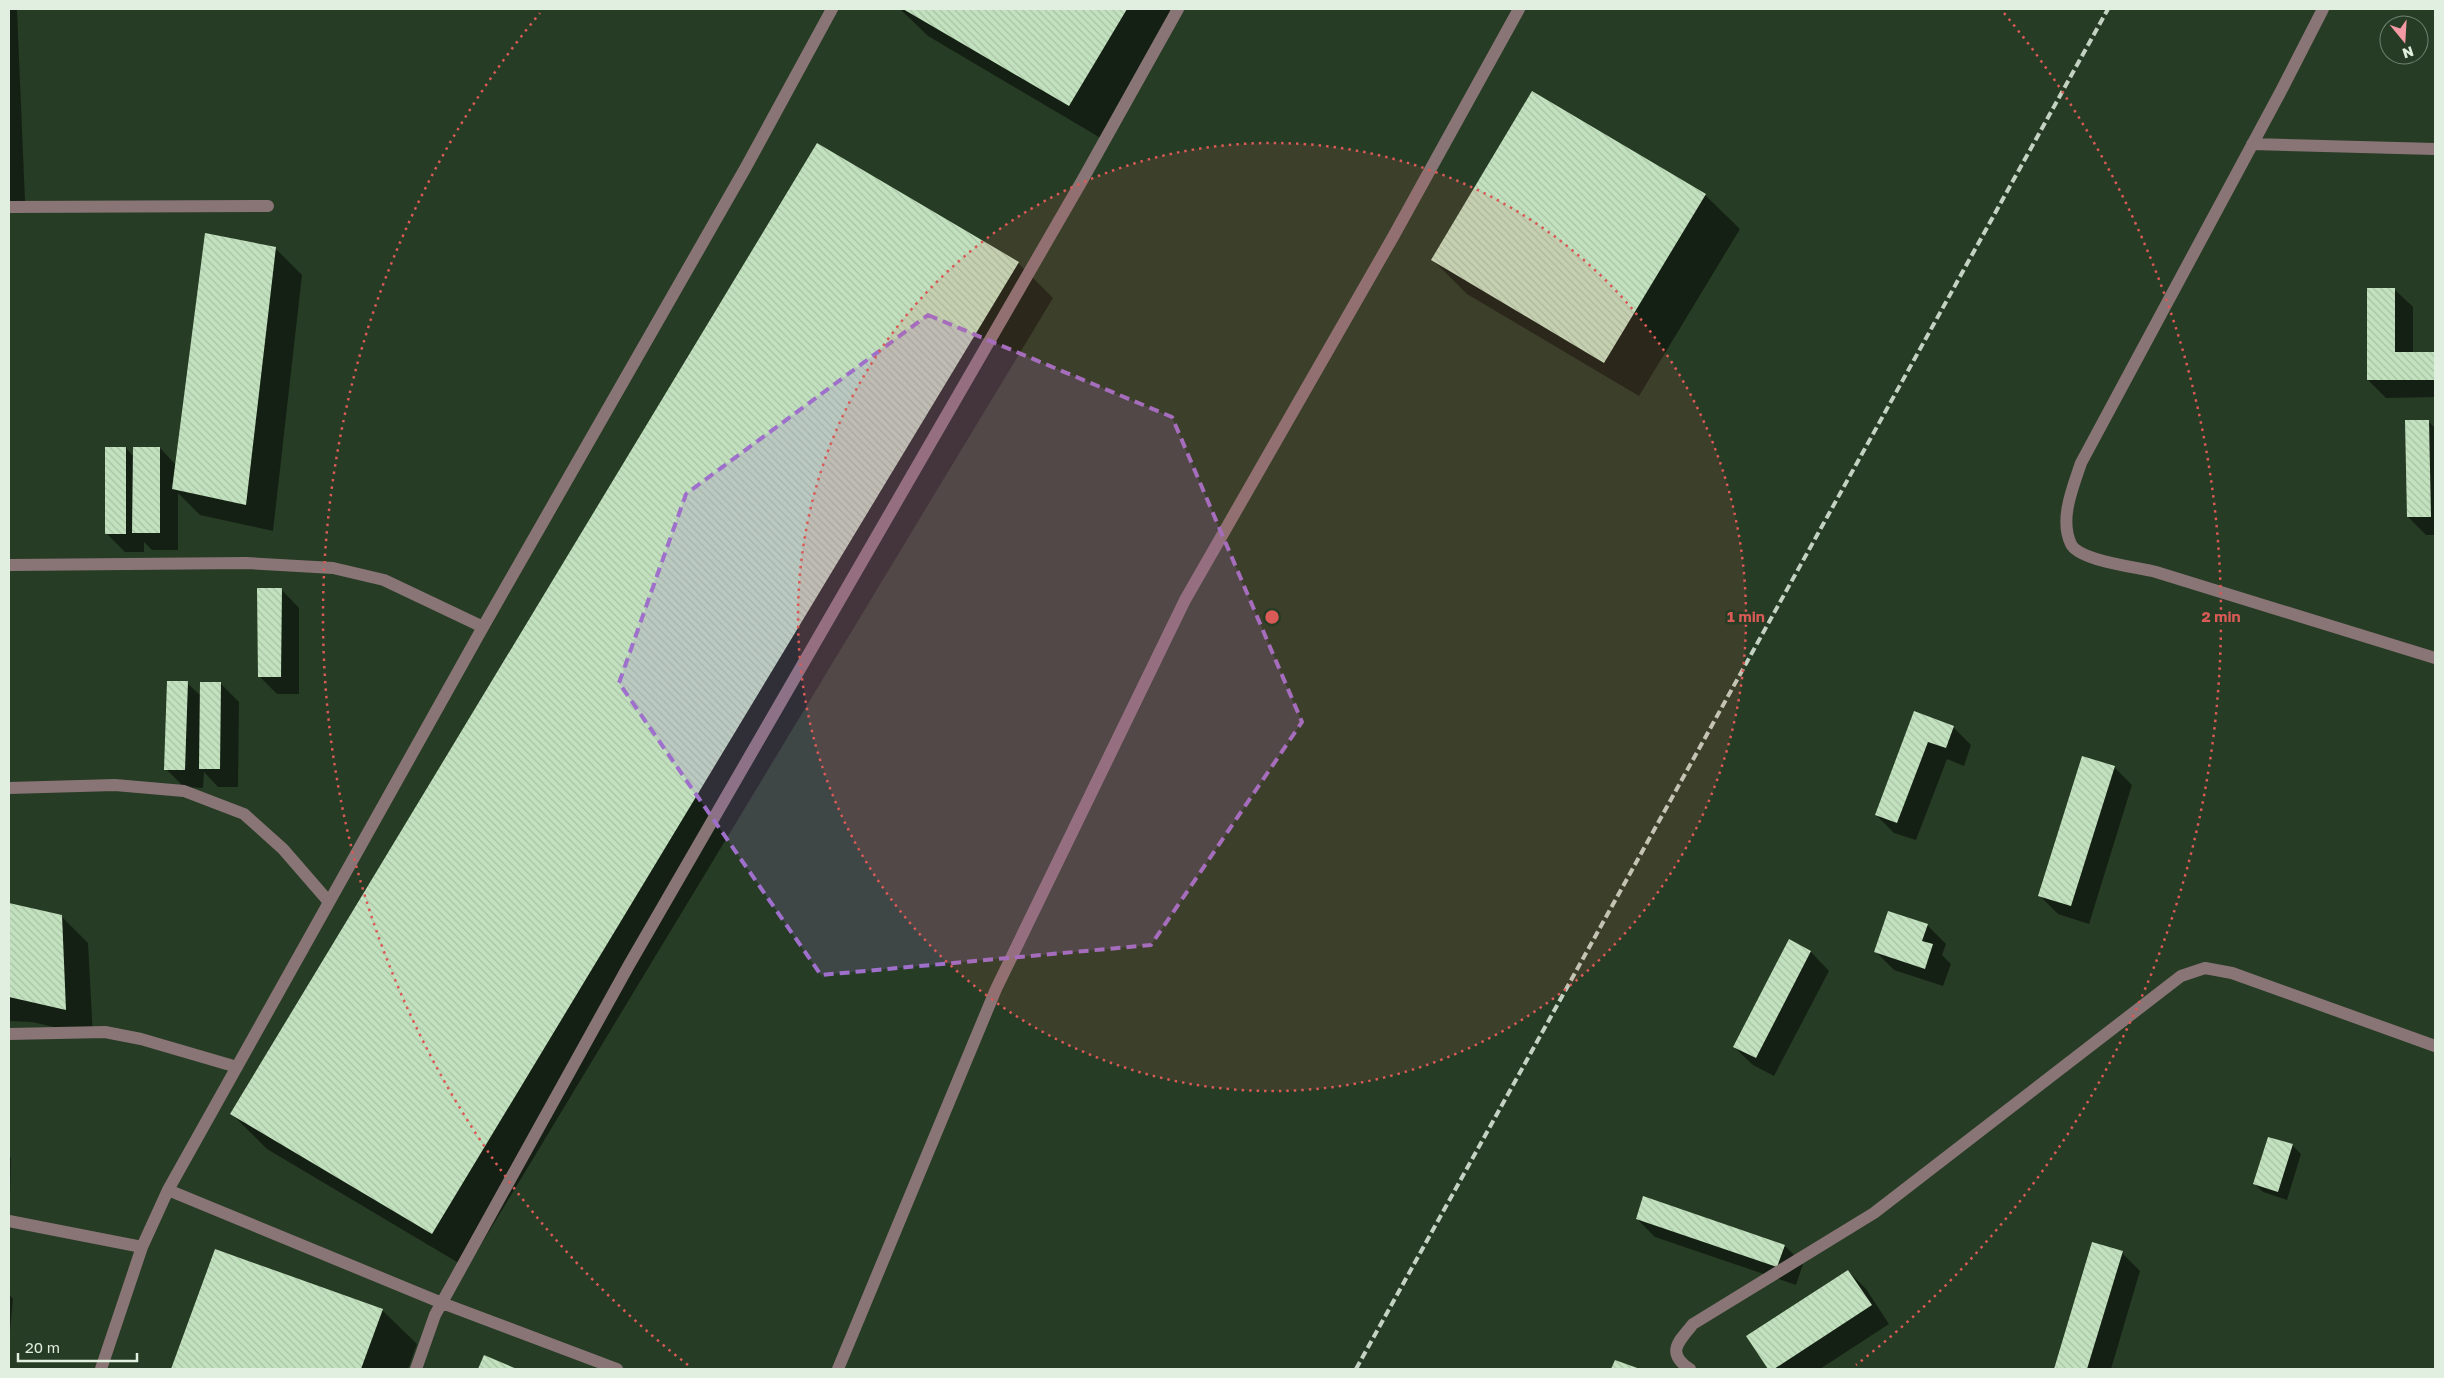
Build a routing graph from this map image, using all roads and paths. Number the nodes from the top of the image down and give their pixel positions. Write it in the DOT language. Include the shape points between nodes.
graph roads {
  1 [pos="832,9"];
  2 [pos="1178,9"];
  3 [pos="1519,9"];
  4 [pos="2323,9"];
  5 [pos="2252,144"];
  6 [pos="2435,150"];
  7 [pos="268,206"];
  8 [pos="9,207"];
  9 [pos="9,565"];
  10 [pos="483,627"];
  11 [pos="2435,658"];
  12 [pos="9,788"];
  13 [pos="329,902"];
  14 [pos="9,1034"];
  15 [pos="2435,1046"];
  16 [pos="237,1067"];
  17 [pos="168,1190"];
  18 [pos="9,1221"];
  19 [pos="142,1247"];
  20 [pos="442,1302"];
  21 [pos="101,1369"];
  22 [pos="416,1369"];
  23 [pos="617,1369"];
  24 [pos="838,1369"];
  25 [pos="1690,1369"];
  1 -- 10 [label="street" via="741,176"];
  2 -- 20 [label="street" via="630,965"];
  3 -- 24 [label="street" via="1393,237 1184,600 996,989"];
  4 -- 5 [label="street"];
  5 -- 6 [label="street"];
  5 -- 11 [label="street" via="2081,463 2067,511 2071,544 2080,554 2154,571"];
  7 -- 8 [label="street"];
  9 -- 10 [label="street" via="246,563 333,568 384,580"];
  10 -- 13 [label="street"];
  12 -- 13 [label="street" via="115,785 184,791 244,814 283,849"];
  13 -- 16 [label="street"];
  14 -- 16 [label="street" via="105,1032"];
  15 -- 25 [label="street" via="2232,973 2205,968 2181,976 1874,1213 1693,1324 1677,1343 1676,1356"];
  16 -- 17 [label="street"];
  17 -- 19 [label="street"];
  17 -- 20 [label="street"];
  18 -- 19 [label="street"];
  19 -- 21 [label="street"];
  20 -- 22 [label="street" via="434,1315"];
  20 -- 23 [label="street"];
}
